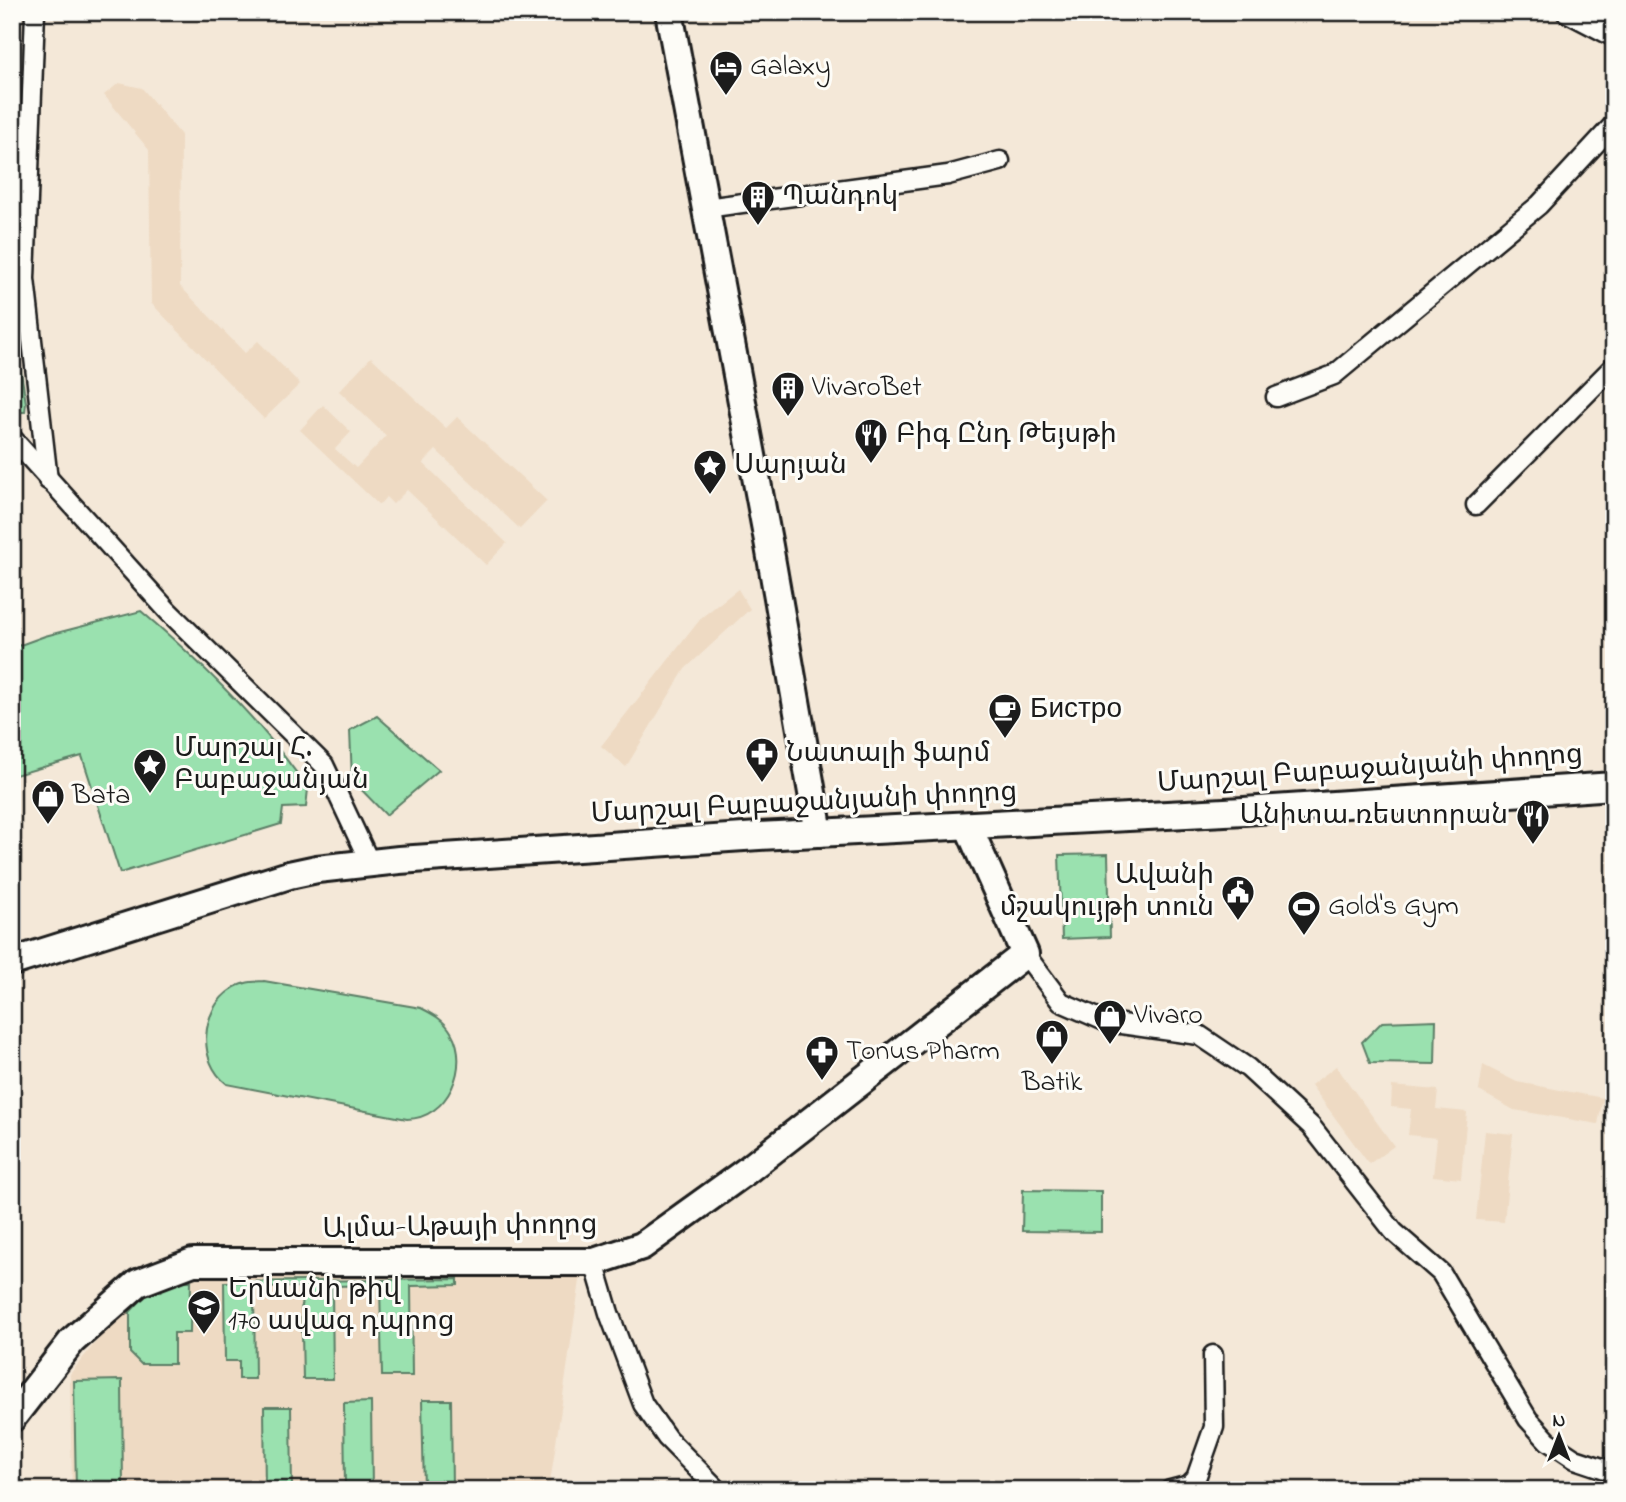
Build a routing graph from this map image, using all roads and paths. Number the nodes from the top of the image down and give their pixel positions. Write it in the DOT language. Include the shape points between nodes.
graph roads {
  1 [pos="35,12"];
  2 [pos="669,12"];
  3 [pos="1566,12"];
  4 [pos="1614,37"];
  5 [pos="1614,124"];
  6 [pos="1000,160"];
  7 [pos="706,208"];
  8 [pos="19,279"];
  9 [pos="1614,366"];
  10 [pos="1276,397"];
  11 [pos="12,438"];
  12 [pos="48,480"];
  13 [pos="1476,505"];
  14 [pos="1614,786"];
  15 [pos="968,826"];
  16 [pos="819,833"];
  17 [pos="370,863"];
  18 [pos="1026,954"];
  19 [pos="12,962"];
  20 [pos="594,1262"];
  21 [pos="1213,1355"];
  22 [pos="12,1418"];
  23 [pos="1614,1472"];
  24 [pos="718,1490"];
  25 [pos="1170,1490"];
  1 -- 8 [label="street"];
  2 -- 7 [label="street"];
  3 -- 4 [label="street"];
  5 -- 10 [label="street" via="1539,205 1334,375"];
  6 -- 7 [label="street" via="948,175"];
  7 -- 16 [label="street"];
  8 -- 12 [label="street"];
  9 -- 13 [label="street"];
  11 -- 12 [label="street"];
  12 -- 17 [label="street" via="168,611 324,765"];
  14 -- 15 [label="street, Մարշալ Բաբաջանյանի փողոց"];
  15 -- 16 [label="street, Մարշալ Բաբաջանյանի փողոց"];
  15 -- 18 [label="street"];
  16 -- 17 [label="street, Մարշալ Բաբաջանյանի փողոց"];
  17 -- 19 [label="street, Մարշալ Բաբաջանյանի փողոց" via="289,875"];
  18 -- 20 [label="street, Ալմա-Աթայի փողոց" via="673,1224 642,1246"];
  18 -- 23 [label="street" via="1060,1002 1107,1022 1199,1035 1248,1068 1311,1126 1394,1232 1441,1273 1528,1419 1574,1459"];
  20 -- 22 [label="street, Ալմա-Աթայի փողոց" via="193,1262 138,1283 72,1341"];
  20 -- 24 [label="street" via="643,1405 667,1438"];
  21 -- 25 [label="street" via="1214,1427 1196,1478"];
}
